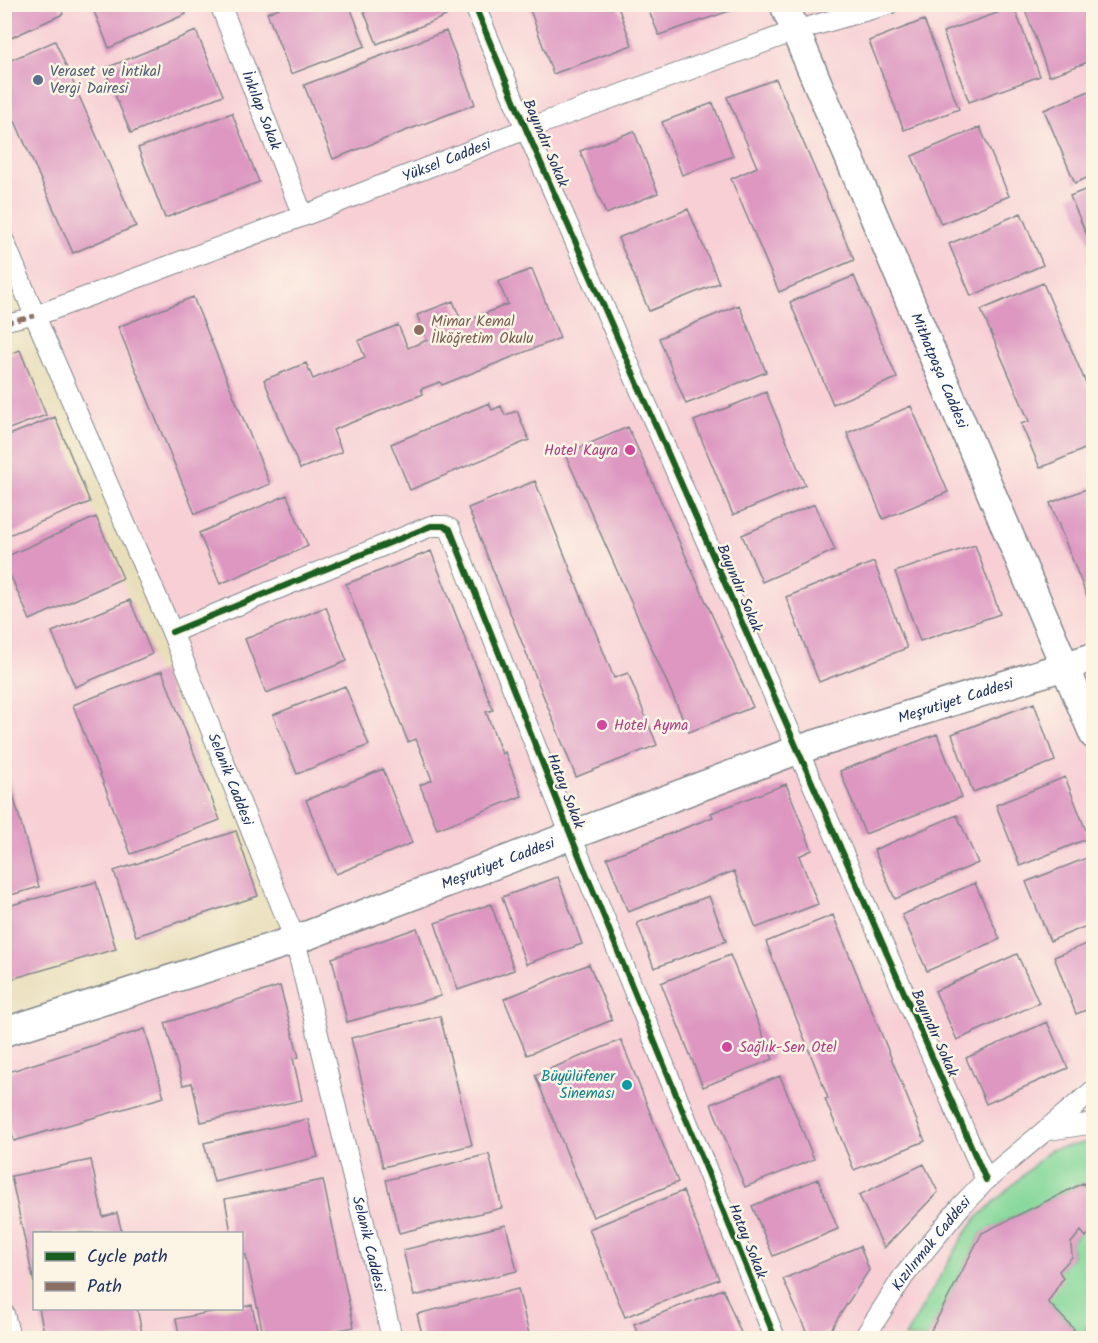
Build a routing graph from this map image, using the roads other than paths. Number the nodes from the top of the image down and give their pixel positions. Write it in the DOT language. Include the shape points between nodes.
graph roads {
  1 [pos="220,4"];
  2 [pos="474,4"];
  3 [pos="784,4"];
  4 [pos="889,4"];
  5 [pos="795,31"];
  6 [pos="526,129"];
  7 [pos="303,216"];
  8 [pos="4,241"];
  9 [pos="34,316"];
  10 [pos="4,323"];
  11 [pos="172,632"];
  12 [pos="1094,657"];
  13 [pos="1064,666"];
  14 [pos="1094,735"];
  15 [pos="797,750"];
  16 [pos="571,836"];
  17 [pos="295,940"];
  18 [pos="4,1032"];
  19 [pos="1094,1090"];
  20 [pos="1094,1123"];
  21 [pos="1046,1131"];
  22 [pos="986,1180"];
  23 [pos="4,1314"];
  24 [pos="10,1338"];
  25 [pos="392,1338"];
  26 [pos="775,1338"];
  27 [pos="864,1338"];
  1 -- 7 [label="street, İnkılap Sokak"];
  2 -- 6 [label="street, Bayındır Sokak"];
  3 -- 5 [label="main road, Mithatpaşa Caddesi"];
  4 -- 5 [label="street, Yüksel Caddesi"];
  5 -- 6 [label="street, Yüksel Caddesi"];
  5 -- 13 [label="main road, Mithatpaşa Caddesi"];
  6 -- 7 [label="street, Yüksel Caddesi"];
  6 -- 15 [label="street, Bayındır Sokak"];
  7 -- 9 [label="street, Yüksel Caddesi"];
  8 -- 9 [label="street, Selanik Caddesi"];
  9 -- 10 [label="street, Yüksel Caddesi"];
  9 -- 11 [label="street, Selanik Caddesi"];
  11 -- 16 [label="street, Hatay Sokak" via="431,526 450,529"];
  11 -- 17 [label="street, Selanik Caddesi"];
  12 -- 13 [label="main road, Meşrutiyet Caddesi"];
  13 -- 14 [label="main road, Mithatpaşa Caddesi"];
  13 -- 15 [label="main road, Meşrutiyet Caddesi"];
  15 -- 16 [label="main road, Meşrutiyet Caddesi"];
  15 -- 22 [label="street, Bayındır Sokak"];
  16 -- 17 [label="main road, Meşrutiyet Caddesi"];
  16 -- 26 [label="street, Hatay Sokak"];
  17 -- 18 [label="main road, Meşrutiyet Caddesi"];
  17 -- 25 [label="street, Selanik Caddesi"];
  19 -- 21 [label="street, Kızılırmak Caddesi"];
  20 -- 21 [label="street"];
  21 -- 22 [label="street, Kızılırmak Caddesi"];
  22 -- 27 [label="street, Kızılırmak Caddesi" via="932,1239"];
  23 -- 24 [label="street"];
}
